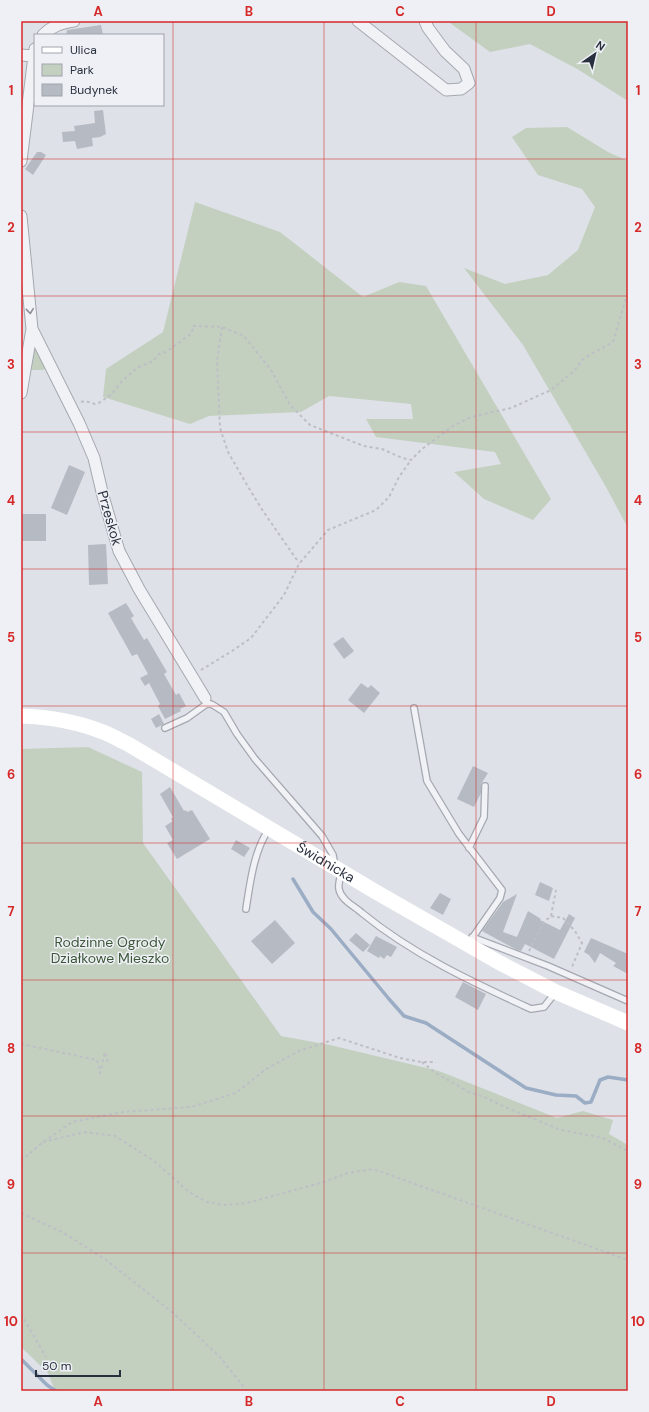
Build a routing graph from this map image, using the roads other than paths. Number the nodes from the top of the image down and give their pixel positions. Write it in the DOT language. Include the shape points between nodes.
graph roads {
  1 [pos="74,21"];
  2 [pos="358,21"];
  3 [pos="425,21"];
  4 [pos="45,34"];
  5 [pos="34,53"];
  6 [pos="21,55"];
  7 [pos="21,161"];
  8 [pos="21,216"];
  9 [pos="32,329"];
  10 [pos="21,393"];
  11 [pos="206,701"];
  12 [pos="414,708"];
  13 [pos="21,716"];
  14 [pos="165,728"];
  15 [pos="485,786"];
  16 [pos="270,829"];
  17 [pos="469,848"];
  18 [pos="339,870"];
  19 [pos="246,909"];
  20 [pos="470,941"];
  21 [pos="556,992"];
  22 [pos="628,1001"];
  23 [pos="628,1023"];
  1 -- 4 [label="street" via="63,22 50,28"];
  2 -- 3 [label="street" via="446,90 461,89 469,83 464,69 445,51"];
  5 -- 6 [label="street"];
  5 -- 7 [label="street"];
  8 -- 9 [label="street, Przeskok, one-way"];
  9 -- 10 [label="street, Przeskok"];
  9 -- 11 [label="street, Przeskok" via="94,458 119,551"];
  11 -- 14 [label="lane" via="187,718"];
  11 -- 18 [label="lane" via="224,712 236,734 255,759 322,836"];
  12 -- 17 [label="lane" via="427,781"];
  13 -- 16 [label="main road, Świdnicka" via="56,719 101,731 128,744"];
  15 -- 17 [label="lane" via="484,817"];
  16 -- 18 [label="main road, Świdnicka"];
  16 -- 19 [label="lane" via="264,837 252,869"];
  17 -- 20 [label="lane" via="502,890 500,898"];
  18 -- 20 [label="main road, Świdnicka"];
  18 -- 21 [label="lane" via="339,889 346,901 381,929 414,950 531,1008 544,1007"];
  20 -- 21 [label="main road, Świdnicka" via="500,964"];
  20 -- 22 [label="lane" via="526,958"];
  21 -- 23 [label="main road, Świdnicka"];
}
